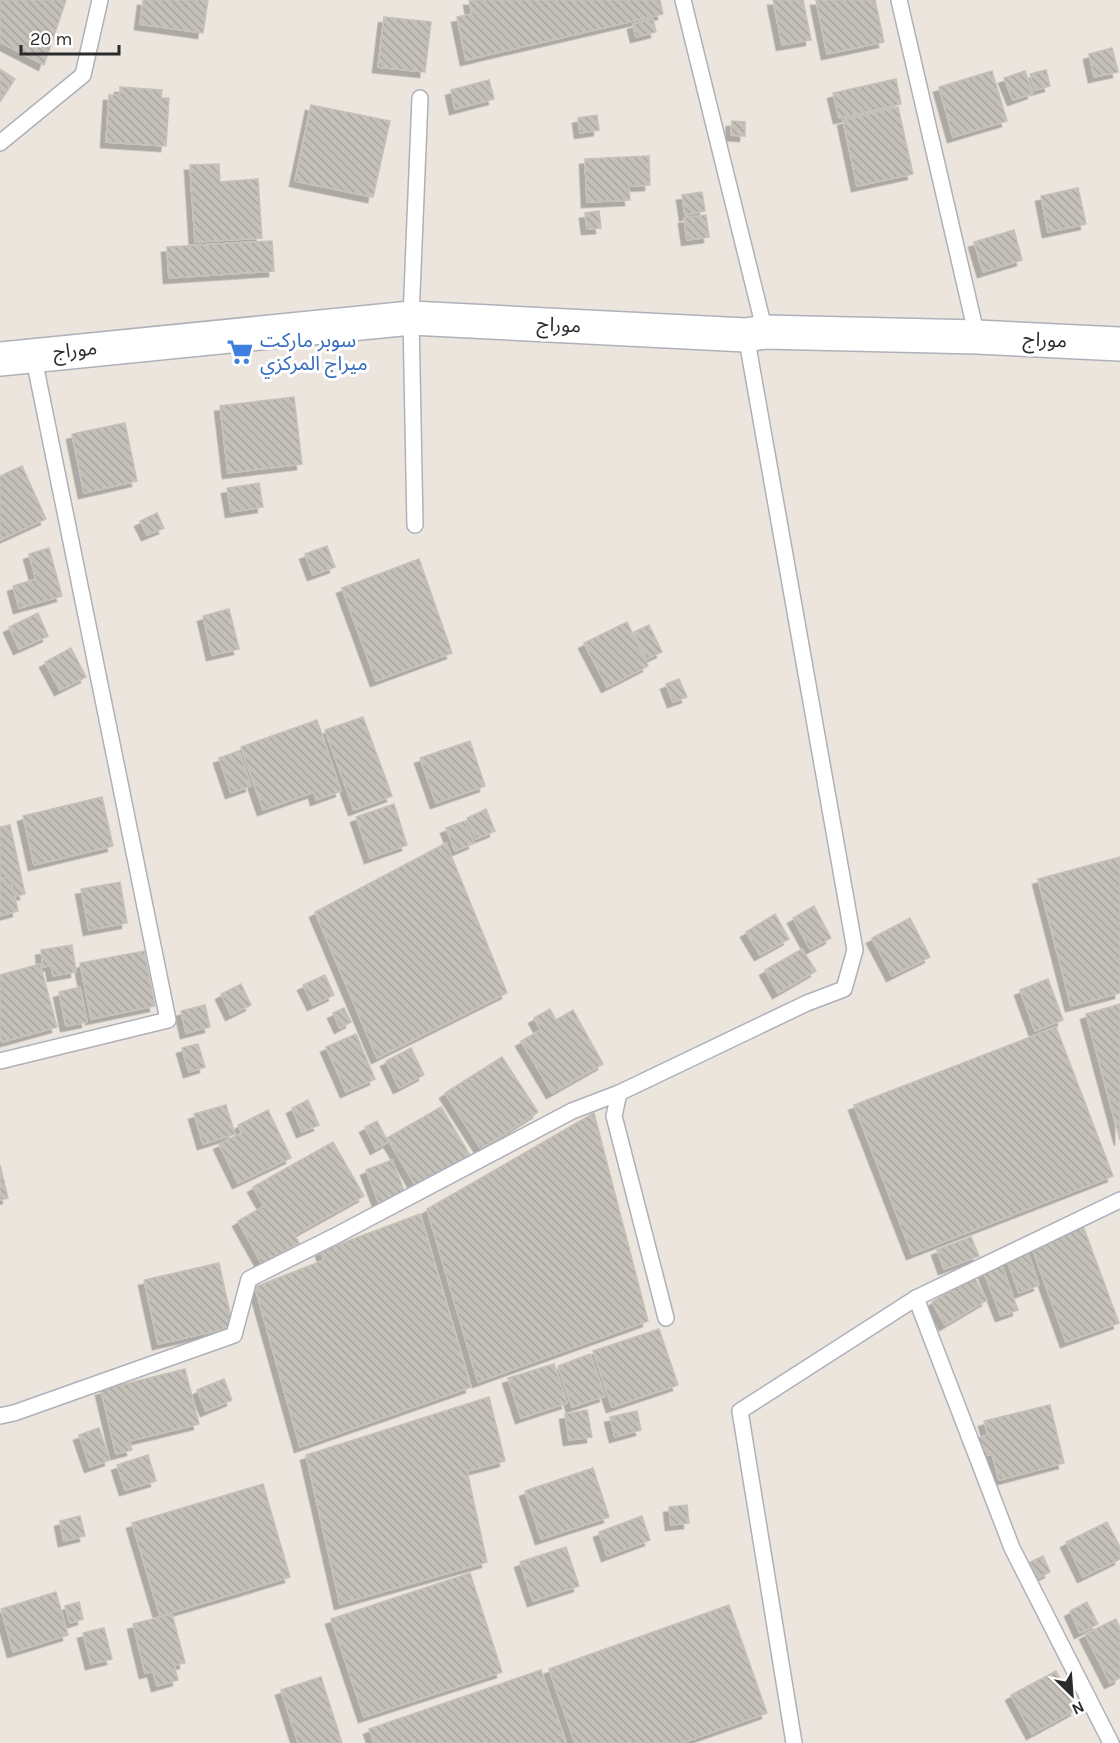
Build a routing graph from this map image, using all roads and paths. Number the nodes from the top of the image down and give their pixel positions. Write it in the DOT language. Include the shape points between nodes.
graph roads {
  1 [pos="100,0"];
  2 [pos="683,0"];
  3 [pos="899,0"];
  4 [pos="420,98"];
  5 [pos="0,143"];
  6 [pos="411,318"];
  7 [pos="756,334"];
  8 [pos="977,337"];
  9 [pos="1120,344"];
  10 [pos="33,354"];
  11 [pos="0,359"];
  12 [pos="415,525"];
  13 [pos="0,1061"];
  14 [pos="619,1093"];
  15 [pos="1120,1200"];
  16 [pos="915,1298"];
  17 [pos="666,1318"];
  18 [pos="0,1416"];
  19 [pos="794,1743"];
  20 [pos="1111,1743"];
  1 -- 5 [label="lane" via="82,75"];
  2 -- 7 [label="lane"];
  3 -- 8 [label="lane"];
  4 -- 6 [label="lane"];
  6 -- 7 [label="main road, موراج"];
  6 -- 10 [label="main road, موراج"];
  6 -- 12 [label="lane"];
  7 -- 8 [label="main road, موراج"];
  7 -- 14 [label="lane" via="855,950 844,988"];
  8 -- 9 [label="main road, موراج"];
  10 -- 11 [label="main road, موراج"];
  10 -- 13 [label="lane" via="168,1020"];
  14 -- 17 [label="lane" via="614,1116"];
  14 -- 18 [label="lane" via="572,1111 249,1279 234,1335"];
  15 -- 16 [label="lane"];
  16 -- 19 [label="lane" via="740,1411"];
  16 -- 20 [label="lane" via="1012,1548"];
}
